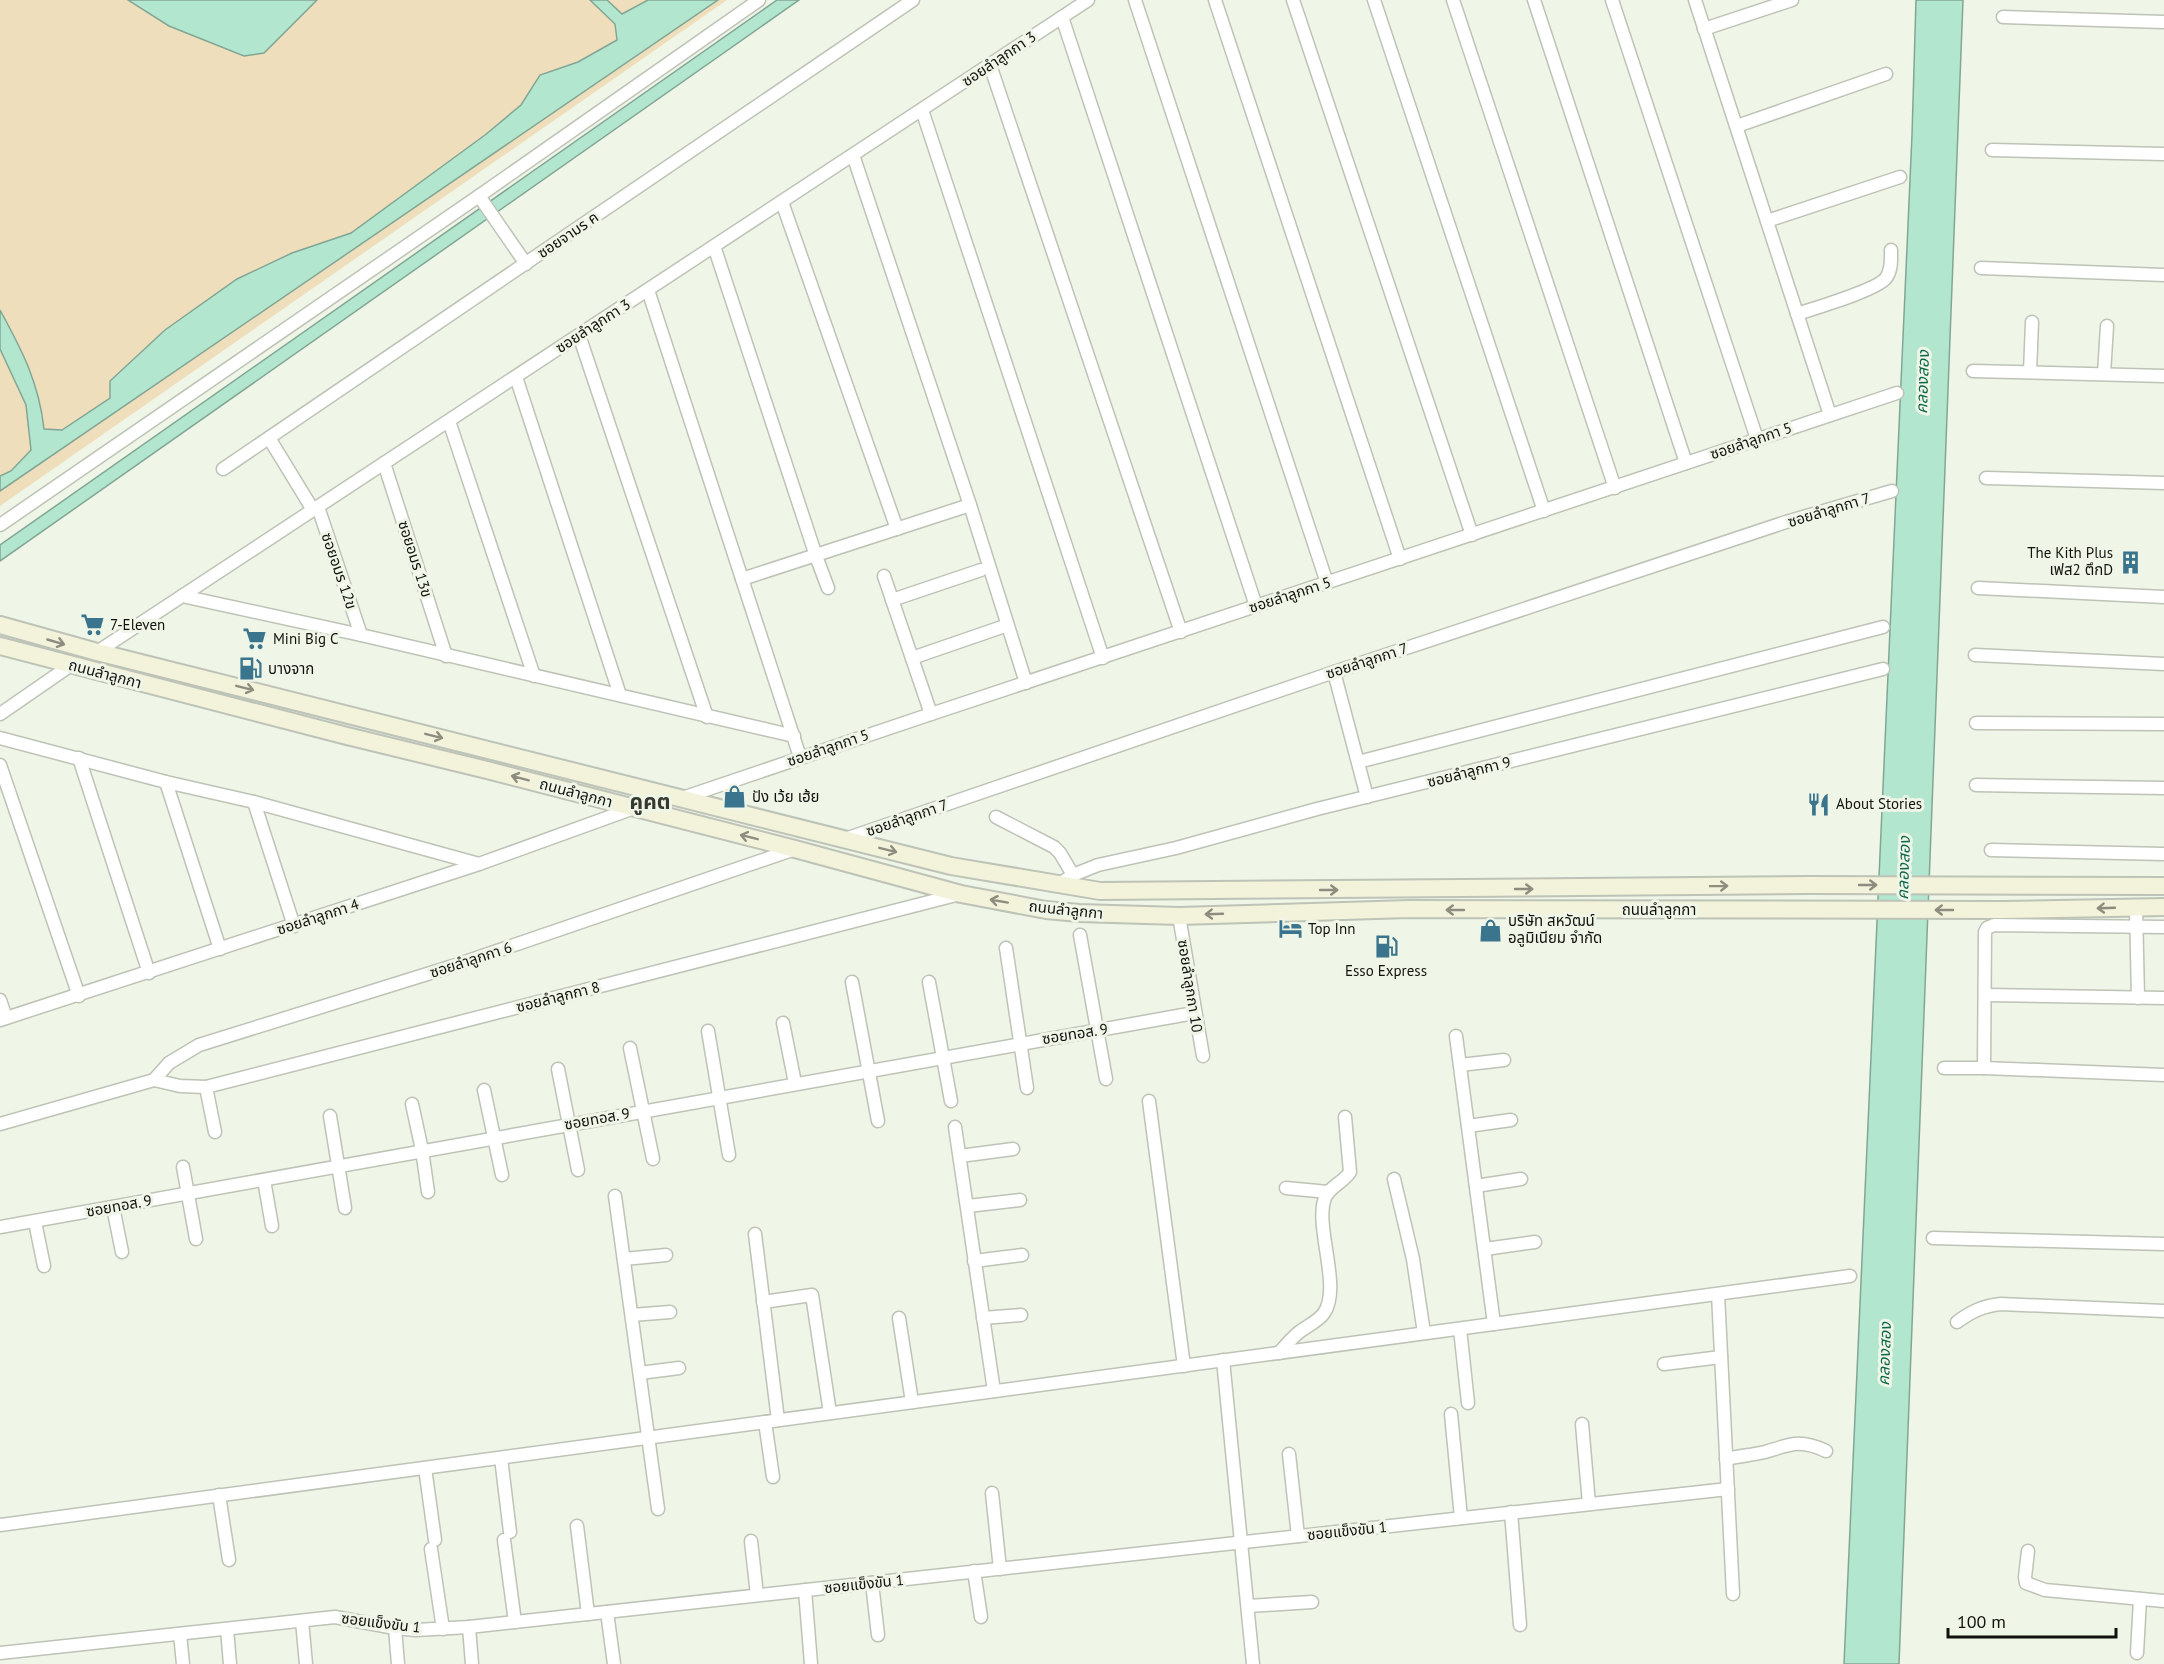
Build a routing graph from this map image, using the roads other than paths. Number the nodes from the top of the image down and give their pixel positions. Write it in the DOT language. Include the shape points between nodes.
graph roads {
  1 [pos="759,0"];
  2 [pos="913,0"];
  3 [pos="1088,0"];
  4 [pos="1135,0"];
  5 [pos="1215,0"];
  6 [pos="1293,0"];
  7 [pos="1374,0"];
  8 [pos="1453,0"];
  9 [pos="1533,0"];
  10 [pos="1612,0"];
  11 [pos="1695,0"];
  12 [pos="1792,0"];
  13 [pos="1062,17"];
  14 [pos="2003,17"];
  15 [pos="2164,22"];
  16 [pos="1704,29"];
  17 [pos="990,65"];
  18 [pos="1886,74"];
  19 [pos="922,110"];
  20 [pos="1737,126"];
  21 [pos="1992,150"];
  22 [pos="2164,154"];
  23 [pos="853,155"];
  24 [pos="1900,177"];
  25 [pos="483,201"];
  26 [pos="782,202"];
  27 [pos="1767,221"];
  28 [pos="714,246"];
  29 [pos="1891,250"];
  30 [pos="526,264"];
  31 [pos="1981,268"];
  32 [pos="2164,275"];
  33 [pos="648,290"];
  34 [pos="1797,314"];
  35 [pos="2032,322"];
  36 [pos="2107,326"];
  37 [pos="579,335"];
  38 [pos="1973,370"];
  39 [pos="2030,372"];
  40 [pos="2104,374"];
  41 [pos="2164,376"];
  42 [pos="516,377"];
  43 [pos="1897,393"];
  44 [pos="1830,415"];
  45 [pos="449,421"];
  46 [pos="269,438"];
  47 [pos="1757,439"];
  48 [pos="384,463"];
  49 [pos="1686,463"];
  50 [pos="223,469"];
  51 [pos="1986,478"];
  52 [pos="2164,483"];
  53 [pos="1615,488"];
  54 [pos="1892,491"];
  55 [pos="970,505"];
  56 [pos="315,508"];
  57 [pos="1544,511"];
  58 [pos="0,525"];
  59 [pos="897,529"];
  60 [pos="1472,535"];
  61 [pos="816,556"];
  62 [pos="1400,559"];
  63 [pos="981,570"];
  64 [pos="884,576"];
  65 [pos="742,579"];
  66 [pos="1327,583"];
  67 [pos="828,588"];
  68 [pos="1978,588"];
  69 [pos="182,596"];
  70 [pos="2164,597"];
  71 [pos="892,600"];
  72 [pos="1256,606"];
  73 [pos="0,625"];
  74 [pos="1002,627"];
  75 [pos="1883,627"];
  76 [pos="1181,632"];
  77 [pos="361,634"];
  78 [pos="0,646"];
  79 [pos="97,652"];
  80 [pos="1975,655"];
  81 [pos="446,656"];
  82 [pos="912,658"];
  83 [pos="1103,658"];
  84 [pos="2164,664"];
  85 [pos="71,665"];
  86 [pos="1883,669"];
  87 [pos="1334,672"];
  88 [pos="534,676"];
  89 [pos="1026,683"];
  90 [pos="620,695"];
  91 [pos="0,714"];
  92 [pos="931,714"];
  93 [pos="707,717"];
  94 [pos="1976,723"];
  95 [pos="2164,724"];
  96 [pos="794,736"];
  97 [pos="0,738"];
  98 [pos="800,757"];
  99 [pos="79,758"];
  100 [pos="1358,762"];
  101 [pos="0,765"];
  102 [pos="166,782"];
  103 [pos="1976,785"];
  104 [pos="2164,788"];
  105 [pos="1367,797"];
  106 [pos="682,798"];
  107 [pos="254,802"];
  108 [pos="634,808"];
  109 [pos="996,817"];
  110 [pos="845,839"];
  111 [pos="795,849"];
  112 [pos="1991,850"];
  113 [pos="2164,854"];
  114 [pos="479,864"];
  115 [pos="1073,875"];
  116 [pos="1058,885"];
  117 [pos="2164,886"];
  118 [pos="1270,890"];
  119 [pos="961,894"];
  120 [pos="2136,907"];
  121 [pos="2164,907"];
  122 [pos="1273,913"];
  123 [pos="1179,916"];
  124 [pos="294,926"];
  125 [pos="2137,927"];
  126 [pos="2164,927"];
  127 [pos="1080,935"];
  128 [pos="1006,948"];
  129 [pos="220,949"];
  130 [pos="149,973"];
  131 [pos="852,982"];
  132 [pos="929,982"];
  133 [pos="1986,995"];
  134 [pos="79,996"];
  135 [pos="2138,998"];
  136 [pos="2164,999"];
  137 [pos="0,1000"];
  138 [pos="1194,1013"];
  139 [pos="3,1019"];
  140 [pos="783,1023"];
  141 [pos="1098,1030"];
  142 [pos="708,1031"];
  143 [pos="1456,1036"];
  144 [pos="1019,1043"];
  145 [pos="630,1048"];
  146 [pos="1203,1056"];
  147 [pos="944,1057"];
  148 [pos="1504,1060"];
  149 [pos="1460,1065"];
  150 [pos="1944,1068"];
  151 [pos="1984,1068"];
  152 [pos="558,1069"];
  153 [pos="868,1071"];
  154 [pos="2164,1075"];
  155 [pos="1106,1079"];
  156 [pos="154,1080"];
  157 [pos="795,1083"];
  158 [pos="206,1087"];
  159 [pos="1027,1088"];
  160 [pos="484,1090"];
  161 [pos="719,1097"];
  162 [pos="951,1101"];
  163 [pos="1149,1101"];
  164 [pos="412,1104"];
  165 [pos="643,1111"];
  166 [pos="330,1116"];
  167 [pos="1345,1117"];
  168 [pos="1511,1120"];
  169 [pos="878,1121"];
  170 [pos="0,1124"];
  171 [pos="569,1124"];
  172 [pos="1468,1126"];
  173 [pos="955,1127"];
  174 [pos="215,1132"];
  175 [pos="493,1137"];
  176 [pos="1013,1149"];
  177 [pos="422,1150"];
  178 [pos="729,1155"];
  179 [pos="960,1156"];
  180 [pos="653,1159"];
  181 [pos="339,1166"];
  182 [pos="183,1167"];
  183 [pos="579,1170"];
  184 [pos="502,1175"];
  185 [pos="1394,1179"];
  186 [pos="1521,1179"];
  187 [pos="264,1180"];
  188 [pos="1476,1186"];
  189 [pos="1286,1188"];
  190 [pos="428,1192"];
  191 [pos="1328,1192"];
  192 [pos="188,1194"];
  193 [pos="615,1196"];
  194 [pos="1020,1200"];
  195 [pos="968,1206"];
  196 [pos="113,1208"];
  197 [pos="345,1208"];
  198 [pos="35,1222"];
  199 [pos="272,1226"];
  200 [pos="0,1227"];
  201 [pos="755,1234"];
  202 [pos="1933,1238"];
  203 [pos="196,1239"];
  204 [pos="1535,1242"];
  205 [pos="2164,1244"];
  206 [pos="1485,1249"];
  207 [pos="122,1252"];
  208 [pos="666,1255"];
  209 [pos="1022,1255"];
  210 [pos="624,1259"];
  211 [pos="974,1261"];
  212 [pos="44,1266"];
  213 [pos="1850,1276"];
  214 [pos="1718,1294"];
  215 [pos="763,1302"];
  216 [pos="2164,1311"];
  217 [pos="670,1312"];
  218 [pos="1021,1315"];
  219 [pos="632,1316"];
  220 [pos="898,1318"];
  221 [pos="983,1318"];
  222 [pos="1958,1322"];
  223 [pos="1494,1324"];
  224 [pos="1460,1329"];
  225 [pos="1424,1334"];
  226 [pos="1279,1353"];
  227 [pos="1721,1357"];
  228 [pos="1223,1360"];
  229 [pos="1664,1364"];
  230 [pos="1184,1366"];
  231 [pos="679,1368"];
  232 [pos="640,1373"];
  233 [pos="994,1391"];
  234 [pos="912,1402"];
  235 [pos="1468,1403"];
  236 [pos="830,1413"];
  237 [pos="1451,1414"];
  238 [pos="771,1421"];
  239 [pos="1582,1424"];
  240 [pos="649,1438"];
  241 [pos="1826,1451"];
  242 [pos="1289,1454"];
  243 [pos="501,1458"];
  244 [pos="1726,1459"];
  245 [pos="425,1468"];
  246 [pos="773,1476"];
  247 [pos="1728,1489"];
  248 [pos="992,1493"];
  249 [pos="219,1496"];
  250 [pos="1589,1504"];
  251 [pos="658,1509"];
  252 [pos="1511,1512"];
  253 [pos="1461,1518"];
  254 [pos="0,1525"];
  255 [pos="577,1526"];
  256 [pos="1298,1536"];
  257 [pos="751,1541"];
  258 [pos="1241,1542"];
  259 [pos="2028,1551"];
  260 [pos="229,1560"];
  261 [pos="1000,1569"];
  262 [pos="974,1572"];
  263 [pos="872,1583"];
  264 [pos="805,1590"];
  265 [pos="1733,1594"];
  266 [pos="757,1595"];
  267 [pos="2140,1599"];
  268 [pos="2164,1601"];
  269 [pos="1312,1602"];
  270 [pos="1248,1606"];
  271 [pos="608,1612"];
  272 [pos="588,1614"];
  273 [pos="981,1617"];
  274 [pos="302,1621"];
  275 [pos="515,1622"];
  276 [pos="1520,1625"];
  277 [pos="469,1627"];
  278 [pos="395,1628"];
  279 [pos="227,1629"];
  280 [pos="443,1629"];
  281 [pos="180,1634"];
  282 [pos="878,1635"];
  283 [pos="0,1653"];
  284 [pos="2137,1653"];
  285 [pos="183,1664"];
  286 [pos="230,1664"];
  287 [pos="306,1664"];
  288 [pos="398,1664"];
  289 [pos="472,1664"];
  290 [pos="614,1664"];
  291 [pos="811,1664"];
  292 [pos="1253,1664"];
  1 -- 25 [label="street"];
  2 -- 30 [label="street, ซอยจามร ค"];
  3 -- 13 [label="street, ซอยลำลูกกา 3"];
  4 -- 66 [label="street"];
  5 -- 62 [label="street"];
  6 -- 60 [label="street"];
  7 -- 57 [label="street"];
  8 -- 53 [label="street"];
  9 -- 49 [label="street"];
  10 -- 47 [label="street"];
  11 -- 16 [label="street"];
  12 -- 16 [label="street"];
  13 -- 17 [label="street, ซอยลำลูกกา 3"];
  13 -- 72 [label="street"];
  14 -- 15 [label="street"];
  16 -- 20 [label="street"];
  17 -- 19 [label="street, ซอยลำลูกกา 3"];
  17 -- 76 [label="street"];
  18 -- 20 [label="street"];
  19 -- 23 [label="street, ซอยลำลูกกา 3"];
  19 -- 83 [label="street"];
  20 -- 27 [label="street"];
  21 -- 22 [label="street"];
  23 -- 26 [label="street, ซอยลำลูกกา 3"];
  23 -- 55 [label="street"];
  24 -- 27 [label="street"];
  25 -- 30 [label="street"];
  25 -- 58 [label="street"];
  26 -- 28 [label="street, ซอยลำลูกกา 3"];
  26 -- 59 [label="street"];
  27 -- 34 [label="street"];
  28 -- 33 [label="street, ซอยลำลูกกา 3"];
  28 -- 61 [label="street"];
  29 -- 34 [label="street" via="1890,270 1885,279"];
  30 -- 46 [label="street, ซอยจามร ค"];
  31 -- 32 [label="street"];
  33 -- 37 [label="street, ซอยลำลูกกา 3"];
  33 -- 65 [label="street"];
  34 -- 44 [label="street"];
  35 -- 39 [label="street"];
  36 -- 40 [label="street"];
  37 -- 42 [label="street, ซอยลำลูกกา 3"];
  37 -- 93 [label="street"];
  38 -- 39 [label="street"];
  39 -- 40 [label="street"];
  40 -- 41 [label="street"];
  42 -- 45 [label="street, ซอยลำลูกกา 3"];
  42 -- 90 [label="street"];
  43 -- 44 [label="street, ซอยลำลูกกา 5"];
  44 -- 47 [label="street, ซอยลำลูกกา 5"];
  45 -- 48 [label="street, ซอยลำลูกกา 3"];
  45 -- 88 [label="street"];
  46 -- 50 [label="street, ซอยจามร ค"];
  46 -- 56 [label="street, ซอยอมร 12ข"];
  47 -- 49 [label="street, ซอยลำลูกกา 5"];
  48 -- 56 [label="street, ซอยลำลูกกา 3"];
  48 -- 81 [label="street, ซอยอมร 13ข"];
  49 -- 53 [label="street, ซอยลำลูกกา 5"];
  51 -- 52 [label="street"];
  53 -- 57 [label="street, ซอยลำลูกกา 5"];
  54 -- 87 [label="street, ซอยลำลูกกา 7" via="1786,522"];
  55 -- 59 [label="street"];
  55 -- 89 [label="street"];
  56 -- 69 [label="street, ซอยลำลูกกา 3"];
  56 -- 77 [label="street, ซอยอมร 12ข"];
  57 -- 60 [label="street, ซอยลำลูกกา 5"];
  59 -- 61 [label="street"];
  60 -- 62 [label="street, ซอยลำลูกกา 5"];
  61 -- 65 [label="street"];
  61 -- 67 [label="street"];
  62 -- 66 [label="street, ซอยลำลูกกา 5"];
  63 -- 71 [label="street"];
  64 -- 71 [label="street"];
  65 -- 96 [label="street"];
  66 -- 72 [label="street, ซอยลำลูกกา 5"];
  68 -- 70 [label="street"];
  69 -- 77 [label="street"];
  69 -- 79 [label="street, ซอยลำลูกกา 3"];
  71 -- 82 [label="street"];
  72 -- 76 [label="street, ซอยลำลูกกา 5"];
  73 -- 79 [label="main road, ถนนลำลูกกา, one-way"];
  74 -- 82 [label="street"];
  75 -- 100 [label="street"];
  76 -- 83 [label="street, ซอยลำลูกกา 5"];
  77 -- 81 [label="street"];
  78 -- 85 [label="main road, ถนนลำลูกกา"];
  79 -- 106 [label="main road, ถนนลำลูกกา, one-way"];
  80 -- 84 [label="street"];
  81 -- 88 [label="street"];
  82 -- 92 [label="street"];
  83 -- 89 [label="street, ซอยลำลูกกา 5"];
  85 -- 91 [label="street"];
  108 -- 85 [label="main road, ถนนลำลูกกา, one-way"];
  86 -- 105 [label="street, ซอยลำลูกกา 9"];
  87 -- 100 [label="street"];
  87 -- 110 [label="street, ซอยลำลูกกา 7"];
  88 -- 90 [label="street"];
  89 -- 92 [label="street, ซอยลำลูกกา 5"];
  90 -- 93 [label="street"];
  92 -- 98 [label="street, ซอยลำลูกกา 5"];
  93 -- 96 [label="street"];
  94 -- 95 [label="street"];
  96 -- 98 [label="street"];
  97 -- 99 [label="street"];
  98 -- 106 [label="street, ซอยลำลูกกา 5"];
  99 -- 102 [label="street"];
  99 -- 130 [label="street"];
  100 -- 105 [label="street"];
  101 -- 134 [label="street"];
  102 -- 107 [label="street"];
  102 -- 129 [label="street"];
  103 -- 104 [label="street"];
  105 -- 115 [label="street, ซอยลำลูกกา 9" via="1098,865"];
  106 -- 110 [label="main road, ถนนลำลูกกา"];
  107 -- 114 [label="street"];
  107 -- 124 [label="street"];
  111 -- 108 [label="main road, ถนนลำลูกกา, one-way"];
  108 -- 114 [label="street, ซอยลำลูกกา 4"];
  109 -- 115 [label="street" via="1054,847"];
  110 -- 116 [label="main road, ถนนลำลูกกา, one-way" via="951,866"];
  111 -- 119 [label="main road, ถนนลำลูกกา"];
  111 -- 156 [label="street, ซอยลำลูกกา 6" via="453,966 199,1045 169,1064"];
  112 -- 113 [label="street"];
  114 -- 124 [label="street, ซอยลำลูกกา 4"];
  115 -- 116 [label="street, ซอยลำลูกกา 9"];
  116 -- 118 [label="main road, ถนนลำลูกกา" via="1100,891"];
  118 -- 117 [label="main road, ถนนลำลูกกา, one-way"];
  118 -- 122 [label="main road"];
  123 -- 119 [label="main road, ถนนลำลูกกา, one-way" via="1046,910"];
  119 -- 158 [label="street, ซอยลำลูกกา 8"];
  120 -- 121 [label="main road, ถนนลำลูกกา"];
  120 -- 122 [label="main road, ถนนลำลูกกา, one-way" via="1409,909"];
  120 -- 125 [label="street"];
  122 -- 123 [label="main road, ถนนลำลูกกา, one-way"];
  123 -- 138 [label="street, ซอยลำลูกกา 10"];
  124 -- 129 [label="street, ซอยลำลูกกา 4"];
  125 -- 126 [label="street"];
  125 -- 133 [label="street" via="1987,928"];
  125 -- 135 [label="street"];
  127 -- 141 [label="street"];
  128 -- 144 [label="street"];
  129 -- 130 [label="street, ซอยลำลูกกา 4"];
  130 -- 134 [label="street, ซอยลำลูกกา 4"];
  131 -- 153 [label="street"];
  132 -- 147 [label="street"];
  133 -- 135 [label="street"];
  133 -- 151 [label="street"];
  134 -- 139 [label="street, ซอยลำลูกกา 4"];
  135 -- 136 [label="street"];
  137 -- 139 [label="street"];
  138 -- 141 [label="street, ซอยทอส. 9"];
  138 -- 146 [label="street, ซอยลำลูกกา 10"];
  140 -- 157 [label="street"];
  141 -- 144 [label="street, ซอยทอส. 9"];
  141 -- 155 [label="street"];
  142 -- 161 [label="street"];
  143 -- 149 [label="street"];
  144 -- 147 [label="street, ซอยทอส. 9"];
  144 -- 159 [label="street"];
  145 -- 165 [label="street"];
  147 -- 153 [label="street, ซอยทอส. 9"];
  147 -- 162 [label="street"];
  148 -- 149 [label="street"];
  149 -- 172 [label="street"];
  150 -- 151 [label="street"];
  151 -- 154 [label="street"];
  152 -- 171 [label="street"];
  153 -- 157 [label="street, ซอยทอส. 9"];
  153 -- 169 [label="street"];
  156 -- 158 [label="street, ซอยลำลูกกา 8"];
  156 -- 170 [label="street"];
  157 -- 161 [label="street, ซอยทอส. 9"];
  158 -- 174 [label="street"];
  160 -- 175 [label="street"];
  161 -- 165 [label="street, ซอยทอส. 9"];
  161 -- 178 [label="street"];
  163 -- 230 [label="street"];
  164 -- 177 [label="street"];
  165 -- 171 [label="street, ซอยทอส. 9"];
  165 -- 180 [label="street"];
  166 -- 181 [label="street"];
  167 -- 191 [label="street" via="1350,1172"];
  168 -- 172 [label="street"];
  171 -- 175 [label="street, ซอยทอส. 9"];
  171 -- 183 [label="street"];
  172 -- 188 [label="street"];
  173 -- 179 [label="street"];
  175 -- 177 [label="street, ซอยทอส. 9"];
  175 -- 184 [label="street"];
  176 -- 179 [label="street"];
  177 -- 181 [label="street, ซอยทอส. 9"];
  177 -- 190 [label="street"];
  179 -- 195 [label="street"];
  181 -- 187 [label="street, ซอยทอส. 9"];
  181 -- 197 [label="street"];
  182 -- 192 [label="street"];
  185 -- 225 [label="street" via="1413,1259"];
  186 -- 188 [label="street"];
  187 -- 192 [label="street, ซอยทอส. 9"];
  187 -- 199 [label="street"];
  188 -- 206 [label="street"];
  189 -- 191 [label="street"];
  191 -- 226 [label="street" via="1323,1216 1329,1301 1324,1313"];
  192 -- 196 [label="street, ซอยทอส. 9"];
  192 -- 203 [label="street"];
  193 -- 210 [label="street"];
  194 -- 195 [label="street"];
  195 -- 211 [label="street"];
  196 -- 198 [label="street, ซอยทอส. 9"];
  196 -- 207 [label="street"];
  198 -- 200 [label="street, ซอยทอส. 9"];
  198 -- 212 [label="street"];
  201 -- 215 [label="street"];
  202 -- 205 [label="street"];
  204 -- 206 [label="street"];
  206 -- 223 [label="street"];
  208 -- 210 [label="street"];
  209 -- 211 [label="street"];
  210 -- 219 [label="street"];
  211 -- 221 [label="street"];
  213 -- 214 [label="street"];
  214 -- 223 [label="street"];
  214 -- 227 [label="street"];
  215 -- 236 [label="street" via="812,1295"];
  215 -- 238 [label="street"];
  216 -- 222 [label="street" via="2001,1304 1973,1310"];
  217 -- 219 [label="street"];
  218 -- 221 [label="street"];
  219 -- 232 [label="street"];
  220 -- 234 [label="street"];
  221 -- 233 [label="street"];
  223 -- 224 [label="street"];
  224 -- 225 [label="street"];
  224 -- 235 [label="street"];
  225 -- 226 [label="street"];
  226 -- 228 [label="street"];
  227 -- 229 [label="street"];
  227 -- 244 [label="street"];
  228 -- 230 [label="street"];
  228 -- 258 [label="street"];
  230 -- 233 [label="street"];
  231 -- 232 [label="street"];
  232 -- 240 [label="street"];
  233 -- 234 [label="street"];
  234 -- 236 [label="street"];
  236 -- 238 [label="street"];
  237 -- 253 [label="street"];
  238 -- 240 [label="street"];
  238 -- 246 [label="street"];
  239 -- 250 [label="street"];
  240 -- 243 [label="street"];
  240 -- 251 [label="street"];
  241 -- 244 [label="street" via="1793,1443"];
  242 -- 256 [label="street"];
  243 -- 245 [label="street"];
  243 -- 275 [label="street"];
  244 -- 247 [label="street"];
  245 -- 249 [label="street"];
  245 -- 280 [label="street"];
  247 -- 250 [label="street, ซอยแข็งขัน 1"];
  247 -- 265 [label="street"];
  248 -- 261 [label="street"];
  249 -- 254 [label="street"];
  249 -- 260 [label="street"];
  250 -- 252 [label="street, ซอยแข็งขัน 1"];
  252 -- 253 [label="street, ซอยแข็งขัน 1"];
  252 -- 276 [label="street"];
  253 -- 256 [label="street, ซอยแข็งขัน 1"];
  255 -- 272 [label="street"];
  256 -- 258 [label="street, ซอยแข็งขัน 1"];
  257 -- 266 [label="street"];
  258 -- 261 [label="street, ซอยแข็งขัน 1"];
  258 -- 270 [label="street"];
  259 -- 267 [label="street" via="2025,1577 2032,1586"];
  261 -- 262 [label="street, ซอยแข็งขัน 1"];
  262 -- 263 [label="street, ซอยแข็งขัน 1"];
  262 -- 273 [label="street"];
  263 -- 264 [label="street, ซอยแข็งขัน 1"];
  263 -- 282 [label="street"];
  264 -- 266 [label="street, ซอยแข็งขัน 1"];
  264 -- 291 [label="street"];
  266 -- 271 [label="street, ซอยแข็งขัน 1"];
  267 -- 268 [label="street"];
  267 -- 284 [label="street"];
  269 -- 270 [label="street"];
  270 -- 292 [label="street"];
  271 -- 272 [label="street, ซอยแข็งขัน 1"];
  271 -- 290 [label="street"];
  272 -- 275 [label="street, ซอยแข็งขัน 1"];
  274 -- 278 [label="street, ซอยแข็งขัน 1" via="336,1617"];
  274 -- 279 [label="street, ซอยแข็งขัน 1"];
  274 -- 287 [label="street"];
  275 -- 277 [label="street, ซอยแข็งขัน 1"];
  277 -- 280 [label="street, ซอยแข็งขัน 1"];
  277 -- 289 [label="street"];
  278 -- 280 [label="street, ซอยแข็งขัน 1"];
  278 -- 288 [label="street"];
  279 -- 281 [label="street, ซอยแข็งขัน 1"];
  279 -- 286 [label="street"];
  281 -- 283 [label="street, ซอยแข็งขัน 1"];
  281 -- 285 [label="street"];
}
